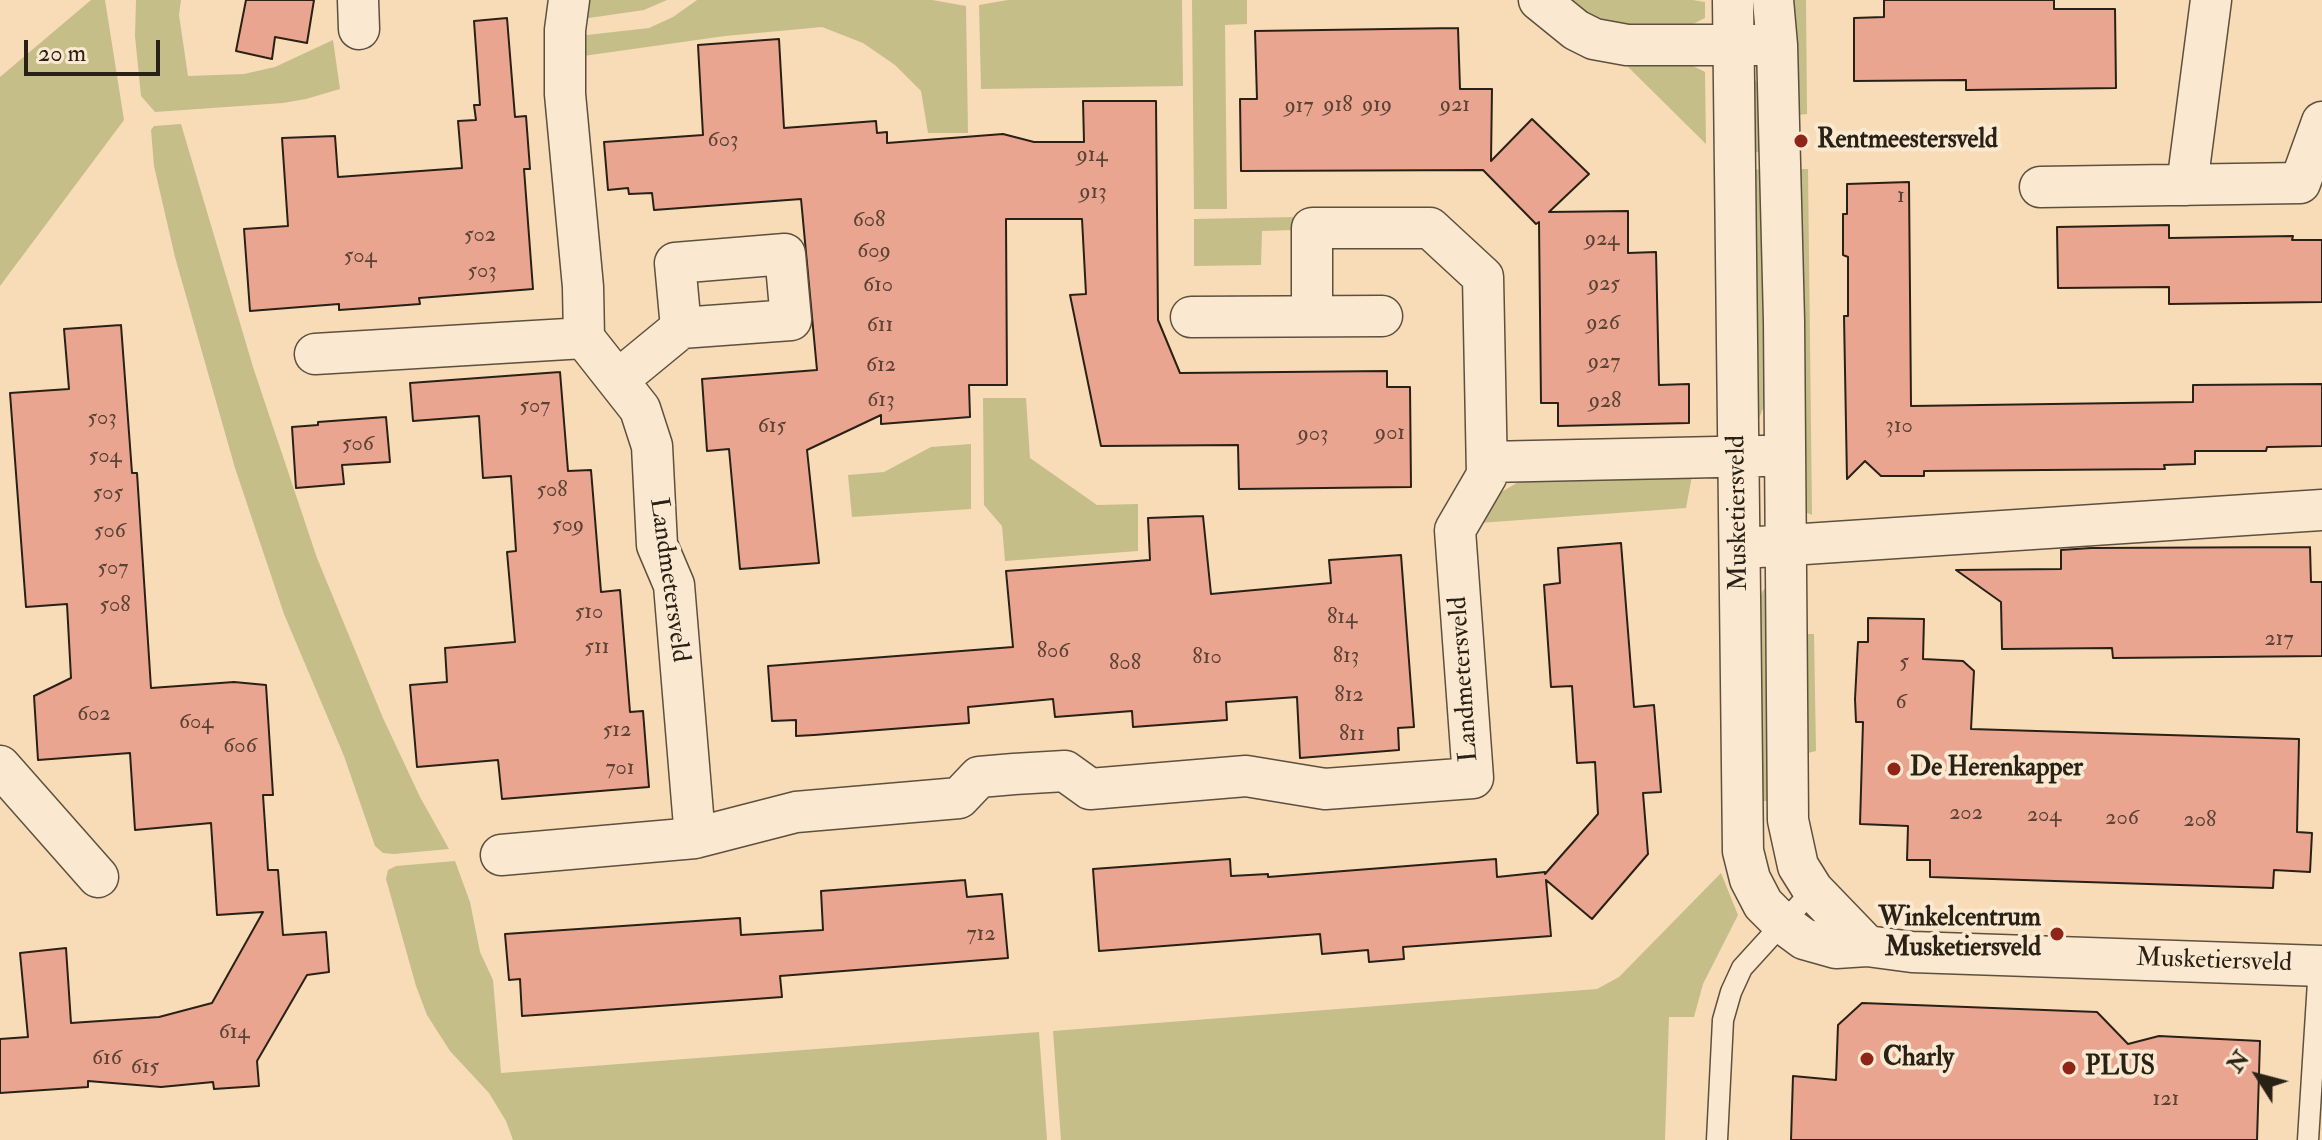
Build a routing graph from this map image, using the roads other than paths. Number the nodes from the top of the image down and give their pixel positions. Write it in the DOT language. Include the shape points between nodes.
graph roads {
  1 [pos="569,0"];
  2 [pos="1539,0"];
  3 [pos="1733,0"];
  4 [pos="1773,0"];
  5 [pos="2211,0"];
  6 [pos="1734,45"];
  7 [pos="1777,45"];
  8 [pos="2322,122"];
  9 [pos="2187,185"];
  10 [pos="2040,187"];
  11 [pos="1312,316"];
  12 [pos="1382,316"];
  13 [pos="1191,317"];
  14 [pos="681,328"];
  15 [pos="584,338"];
  16 [pos="315,354"];
  17 [pos="619,379"];
  18 [pos="1784,456"];
  19 [pos="1738,457"];
  20 [pos="1487,462"];
  21 [pos="2322,510"];
  22 [pos="1785,546"];
  23 [pos="1739,548"];
  24 [pos="0,766"];
  25 [pos="695,838"];
  26 [pos="501,855"];
  27 [pos="98,877"];
  28 [pos="1813,890"];
  29 [pos="1781,922"];
  30 [pos="1867,946"];
  31 [pos="2320,966"];
  32 [pos="2316,1075"];
  33 [pos="1717,1140"];
  34 [pos="2308,1140"];
  1 -- 15 [label="street" via="565,94"];
  2 -- 6 [label="street" via="1594,39 1627,45"];
  3 -- 6 [label="street, Musketiersveld"];
  4 -- 7 [label="street, Musketiersveld"];
  5 -- 9 [label="street"];
  6 -- 7 [label="street"];
  6 -- 19 [label="street, Musketiersveld"];
  7 -- 18 [label="street, Musketiersveld"];
  8 -- 9 [label="street" via="2300,183"];
  9 -- 10 [label="street"];
  11 -- 12 [label="street"];
  11 -- 13 [label="street"];
  11 -- 20 [label="street, Landmetersveld" via="1312,228 1430,228 1483,277"];
  14 -- 17 [label="street"];
  15 -- 16 [label="street"];
  15 -- 17 [label="street, Landmetersveld"];
  17 -- 25 [label="street, Landmetersveld" via="640,409 652,446 657,545 674,585"];
  18 -- 19 [label="street"];
  18 -- 22 [label="street, Musketiersveld"];
  19 -- 20 [label="street"];
  19 -- 23 [label="street, Musketiersveld"];
  20 -- 25 [label="street, Landmetersveld" via="1487,475 1455,530 1473,778 1325,789 1246,776 1090,789 1065,771 1014,774 979,777 959,798 796,812"];
  21 -- 22 [label="street"];
  22 -- 23 [label="street"];
  22 -- 28 [label="street, Musketiersveld" via="1788,820 1798,866"];
  23 -- 29 [label="street, Musketiersveld" via="1743,851 1763,904"];
  24 -- 27 [label="street"];
  25 -- 26 [label="street, Landmetersveld"];
  28 -- 29 [label="lane"];
  28 -- 30 [label="street, Musketiersveld"];
  29 -- 30 [label="street, Musketiersveld" via="1819,945"];
  29 -- 33 [label="lane" via="1742,968 1731,992 1723,1020"];
  30 -- 31 [label="street, Musketiersveld" via="1912,952"];
  31 -- 32 [label="lane"];
  32 -- 34 [label="lane"];
}
